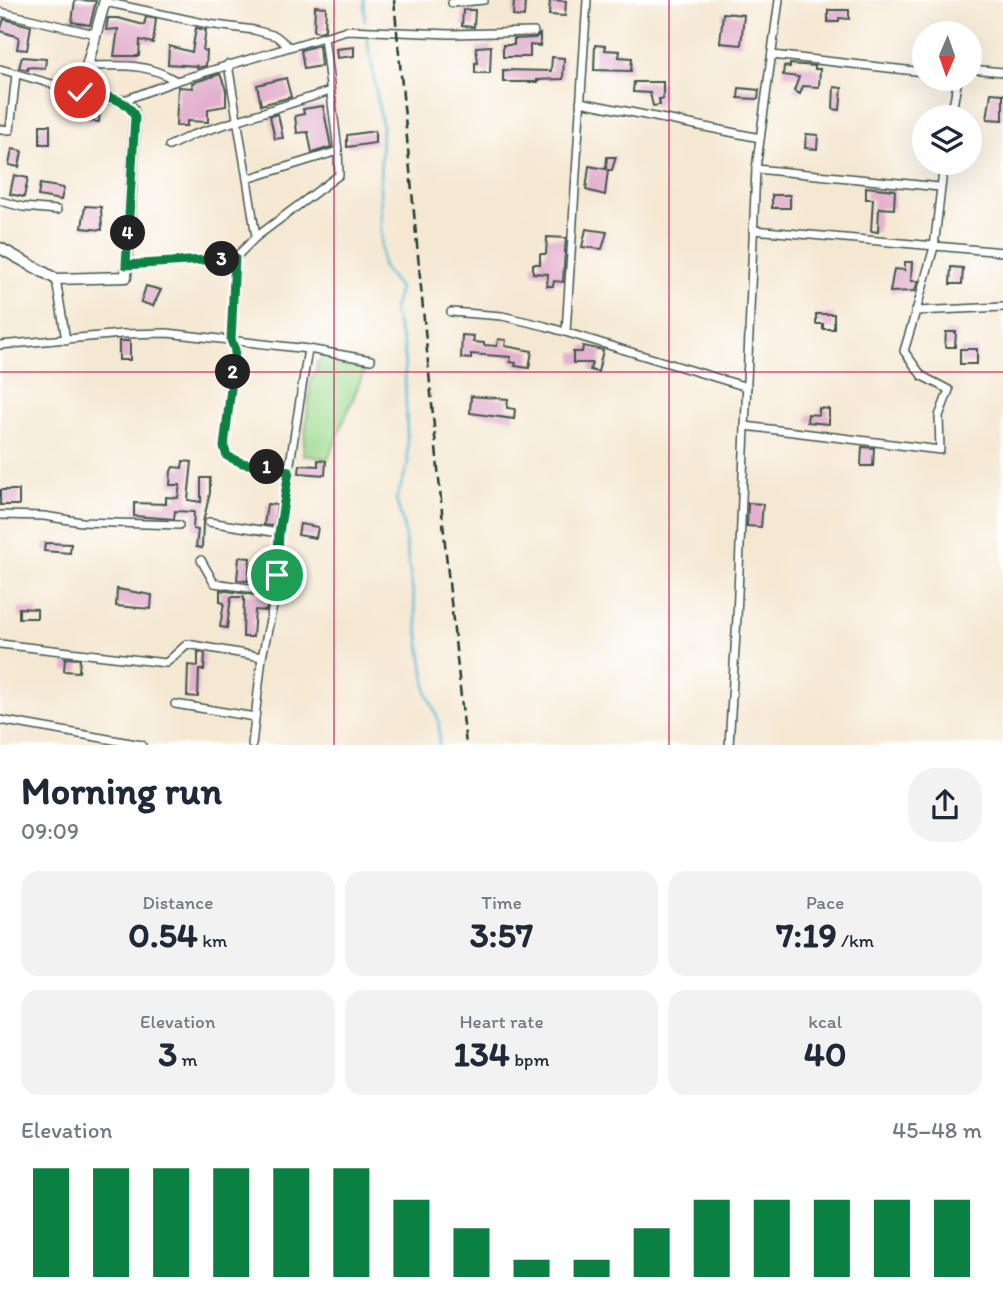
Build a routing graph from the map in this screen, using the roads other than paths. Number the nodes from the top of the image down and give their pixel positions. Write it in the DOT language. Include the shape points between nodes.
graph roads {
  1 [pos="484,0"];
  2 [pos="587,0"];
  3 [pos="779,0"];
  4 [pos="105,1"];
  5 [pos="452,3"];
  6 [pos="0,12"];
  7 [pos="534,33"];
  8 [pos="95,34"];
  9 [pos="324,37"];
  10 [pos="288,46"];
  11 [pos="772,55"];
  12 [pos="228,64"];
  13 [pos="88,66"];
  14 [pos="0,69"];
  15 [pos="982,70"];
  16 [pos="912,71"];
  17 [pos="1003,72"];
  18 [pos="16,74"];
  19 [pos="176,81"];
  20 [pos="330,91"];
  21 [pos="80,92"];
  22 [pos="122,101"];
  23 [pos="580,102"];
  24 [pos="237,120"];
  25 [pos="0,130"];
  26 [pos="760,138"];
  27 [pos="169,146"];
  28 [pos="338,152"];
  29 [pos="756,169"];
  30 [pos="942,175"];
  31 [pos="247,179"];
  32 [pos="940,187"];
  33 [pos="0,201"];
  34 [pos="57,210"];
  35 [pos="753,230"];
  36 [pos="256,237"];
  37 [pos="934,247"];
  38 [pos="0,248"];
  39 [pos="1003,251"];
  40 [pos="235,258"];
  41 [pos="126,265"];
  42 [pos="57,279"];
  43 [pos="1003,307"];
  44 [pos="916,311"];
  45 [pos="451,312"];
  46 [pos="566,332"];
  47 [pos="66,340"];
  48 [pos="231,340"];
  49 [pos="0,345"];
  50 [pos="308,349"];
  51 [pos="371,360"];
  52 [pos="747,387"];
  53 [pos="745,426"];
  54 [pos="289,471"];
  55 [pos="0,515"];
  56 [pos="209,522"];
  57 [pos="179,525"];
  58 [pos="279,533"];
  59 [pos="201,559"];
  60 [pos="276,592"];
  61 [pos="0,643"];
  62 [pos="262,657"];
  63 [pos="175,704"];
  64 [pos="255,717"];
  65 [pos="0,720"];
  66 [pos="142,745"];
  67 [pos="252,745"];
  68 [pos="730,745"];
  1 -- 5 [label="street"];
  2 -- 23 [label="street"];
  3 -- 11 [label="street"];
  4 -- 8 [label="street"];
  4 -- 10 [label="street" via="254,30 276,36"];
  6 -- 8 [label="street"];
  7 -- 9 [label="street" via="347,30"];
  8 -- 13 [label="street"];
  9 -- 10 [label="street"];
  9 -- 20 [label="street"];
  10 -- 12 [label="street"];
  11 -- 16 [label="street"];
  11 -- 26 [label="street"];
  12 -- 19 [label="street"];
  12 -- 24 [label="street"];
  13 -- 19 [label="street" via="148,67"];
  13 -- 21 [label="street"];
  14 -- 18 [label="street"];
  15 -- 17 [label="street"];
  18 -- 21 [label="street"];
  18 -- 25 [label="street" via="10,130"];
  19 -- 22 [label="street"];
  20 -- 24 [label="street"];
  20 -- 28 [label="street"];
  21 -- 22 [label="street"];
  22 -- 41 [label="street" via="135,117"];
  23 -- 26 [label="street"];
  23 -- 46 [label="street"];
  24 -- 27 [label="street"];
  24 -- 31 [label="street"];
  26 -- 29 [label="street"];
  28 -- 31 [label="street"];
  28 -- 36 [label="street" via="339,175"];
  29 -- 32 [label="street"];
  29 -- 35 [label="street"];
  30 -- 32 [label="street"];
  31 -- 36 [label="street"];
  32 -- 37 [label="street"];
  33 -- 34 [label="street"];
  35 -- 37 [label="street"];
  35 -- 52 [label="street"];
  36 -- 40 [label="street"];
  37 -- 39 [label="street"];
  37 -- 44 [label="street"];
  38 -- 42 [label="street"];
  40 -- 41 [label="street"];
  40 -- 48 [label="street"];
  41 -- 42 [label="street" via="126,277"];
  42 -- 47 [label="street"];
  43 -- 44 [label="street"];
  44 -- 53 [label="street" via="904,351 922,376 949,390 939,416 940,450"];
  45 -- 46 [label="street" via="502,316"];
  46 -- 52 [label="street"];
  47 -- 48 [label="street" via="167,333"];
  47 -- 49 [label="street"];
  48 -- 50 [label="street"];
  48 -- 54 [label="street" via="235,350 224,447 227,456"];
  50 -- 51 [label="street"];
  50 -- 54 [label="street"];
  52 -- 53 [label="street"];
  53 -- 68 [label="street"];
  54 -- 58 [label="street"];
  55 -- 57 [label="street"];
  56 -- 58 [label="street"];
  58 -- 60 [label="street"];
  59 -- 60 [label="street" via="214,583"];
  60 -- 62 [label="street"];
  61 -- 62 [label="street" via="166,663 187,644"];
  62 -- 64 [label="street"];
  63 -- 64 [label="street"];
  64 -- 67 [label="street"];
  65 -- 66 [label="street"];
}
